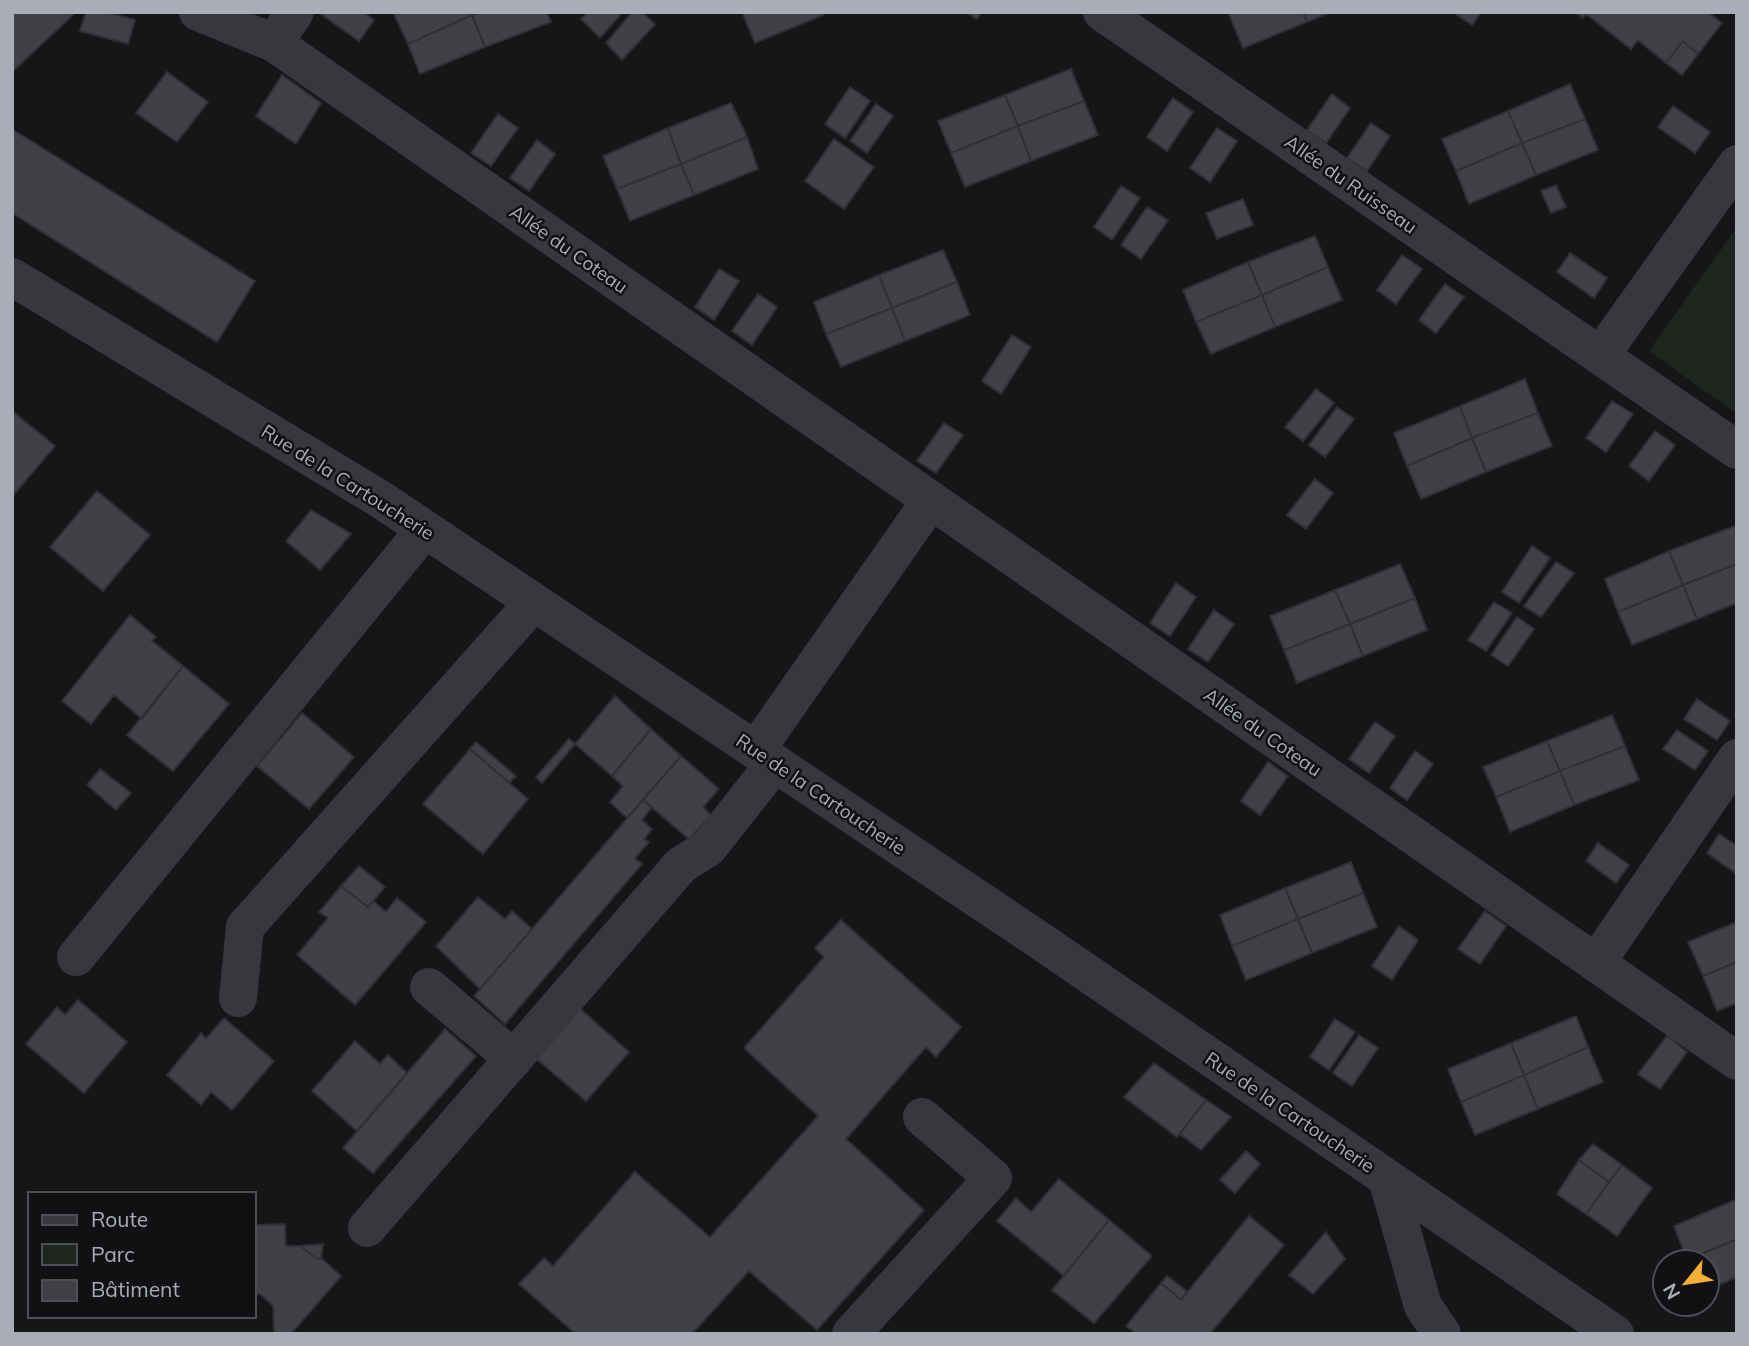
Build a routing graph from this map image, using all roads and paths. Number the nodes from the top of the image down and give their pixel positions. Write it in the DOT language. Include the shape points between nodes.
graph roads {
  1 [pos="198,12"];
  2 [pos="295,12"];
  3 [pos="1102,12"];
  4 [pos="274,43"];
  5 [pos="1737,164"];
  6 [pos="12,277"];
  7 [pos="1600,356"];
  8 [pos="1737,450"];
  9 [pos="931,500"];
  10 [pos="425,529"];
  11 [pos="534,602"];
  12 [pos="765,757"];
  13 [pos="1737,758"];
  14 [pos="76,957"];
  15 [pos="1596,963"];
  16 [pos="429,986"];
  17 [pos="238,998"];
  18 [pos="514,1059"];
  19 [pos="1737,1061"];
  20 [pos="922,1117"];
  21 [pos="1388,1178"];
  22 [pos="367,1228"];
  23 [pos="851,1334"];
  24 [pos="1442,1334"];
  25 [pos="1615,1334"];
  1 -- 4 [label="street, Allée du Coteau"];
  2 -- 4 [label="street"];
  3 -- 7 [label="street, Allée du Ruisseau"];
  4 -- 9 [label="street, Allée du Coteau"];
  5 -- 7 [label="street"];
  6 -- 10 [label="street, Rue de la Cartoucherie"];
  7 -- 8 [label="street, Allée du Ruisseau"];
  9 -- 12 [label="street"];
  9 -- 15 [label="street, Allée du Coteau"];
  10 -- 11 [label="street, Rue de la Cartoucherie"];
  10 -- 14 [label="street"];
  11 -- 12 [label="street, Rue de la Cartoucherie"];
  11 -- 17 [label="street" via="245,927"];
  12 -- 18 [label="street" via="708,848 681,865"];
  12 -- 21 [label="street, Rue de la Cartoucherie"];
  13 -- 15 [label="street"];
  15 -- 19 [label="street, Allée du Coteau"];
  16 -- 18 [label="street"];
  18 -- 22 [label="street"];
  20 -- 23 [label="street" via="993,1178"];
  21 -- 24 [label="street" via="1423,1306"];
  21 -- 25 [label="street, Rue de la Cartoucherie"];
}
